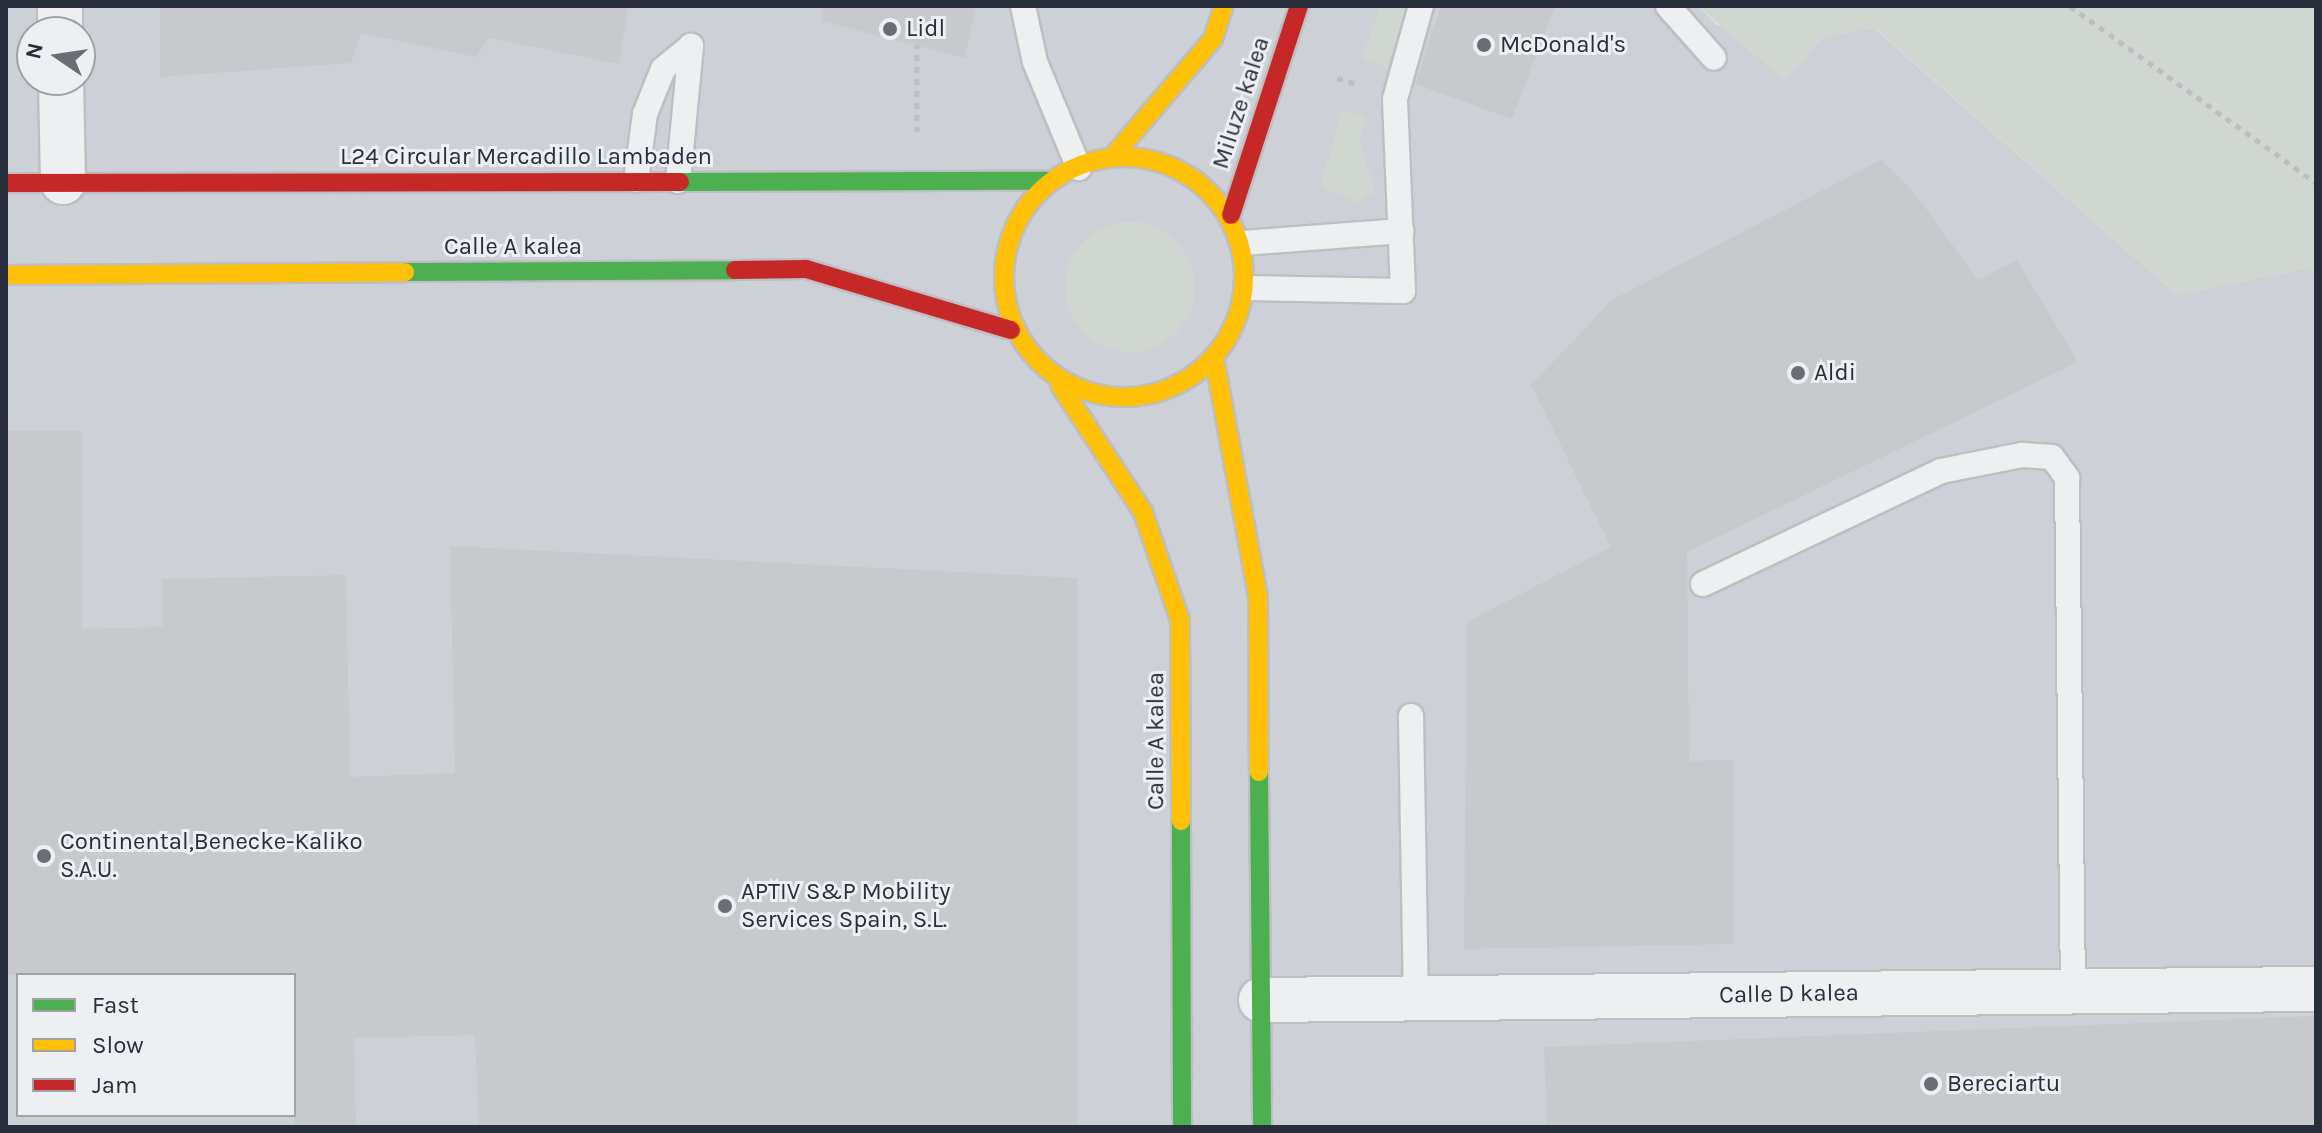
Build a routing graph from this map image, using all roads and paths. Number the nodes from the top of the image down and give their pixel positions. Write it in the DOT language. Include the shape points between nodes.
graph roads {
  1 [pos="1023,6"];
  2 [pos="1224,6"];
  3 [pos="1299,6"];
  4 [pos="1421,6"];
  5 [pos="1668,6"];
  6 [pos="2070,6"];
  7 [pos="917,45"];
  8 [pos="1714,58"];
  9 [pos="61,96"];
  10 [pos="917,141"];
  11 [pos="1115,154"];
  12 [pos="1079,168"];
  13 [pos="636,180"];
  14 [pos="678,181"];
  15 [pos="1046,181"];
  16 [pos="63,182"];
  17 [pos="6,183"];
  18 [pos="2316,183"];
  19 [pos="1231,215"];
  20 [pos="1402,231"];
  21 [pos="1243,243"];
  22 [pos="6,275"];
  23 [pos="1247,288"];
  24 [pos="1011,330"];
  25 [pos="1215,362"];
  26 [pos="1060,385"];
  27 [pos="1703,584"];
  28 [pos="1411,716"];
  29 [pos="2316,989"];
  30 [pos="2073,992"];
  31 [pos="1416,998"];
  32 [pos="1261,1000"];
  33 [pos="1182,1127"];
  34 [pos="1262,1127"];
  1 -- 12 [label="lane" via="1035,62"];
  2 -- 11 [label="main road, Miluze kalea" via="1213,39"];
  3 -- 19 [label="main road, Miluze kalea"];
  4 -- 20 [label="lane" via="1395,99"];
  5 -- 8 [label="lane"];
  6 -- 18 [label="path"];
  7 -- 10 [label="path"];
  9 -- 16 [label="street"];
  11 -- 12 [label="main road"];
  11 -- 19 [label="main road" via="1181,168"];
  12 -- 15 [label="main road"];
  13 -- 14 [label="main road, L24 Circular Mercadillo Lambaden"];
  13 -- 14 [label="lane" via="645,114 659,80 691,46"];
  13 -- 16 [label="main road, L24 Circular Mercadillo Lambaden"];
  14 -- 15 [label="main road, L24 Circular Mercadillo Lambaden"];
  15 -- 24 [label="main road" via="1003,249"];
  16 -- 17 [label="main road, L24 Circular Mercadillo Lambaden"];
  19 -- 21 [label="main road"];
  20 -- 21 [label="lane"];
  20 -- 23 [label="lane" via="1403,291"];
  21 -- 23 [label="main road"];
  22 -- 24 [label="main road, Calle A kalea" via="806,269"];
  23 -- 25 [label="main road"];
  24 -- 26 [label="main road"];
  25 -- 26 [label="main road" via="1142,401"];
  25 -- 32 [label="main road" via="1258,597"];
  26 -- 33 [label="main road, Calle A kalea" via="1143,512 1180,620"];
  27 -- 30 [label="lane" via="1941,471 2022,455 2052,457 2067,478"];
  28 -- 31 [label="lane"];
  29 -- 30 [label="street, Calle D kalea"];
  30 -- 31 [label="street, Calle D kalea"];
  31 -- 32 [label="street, Calle D kalea"];
  32 -- 34 [label="main road"];
}
